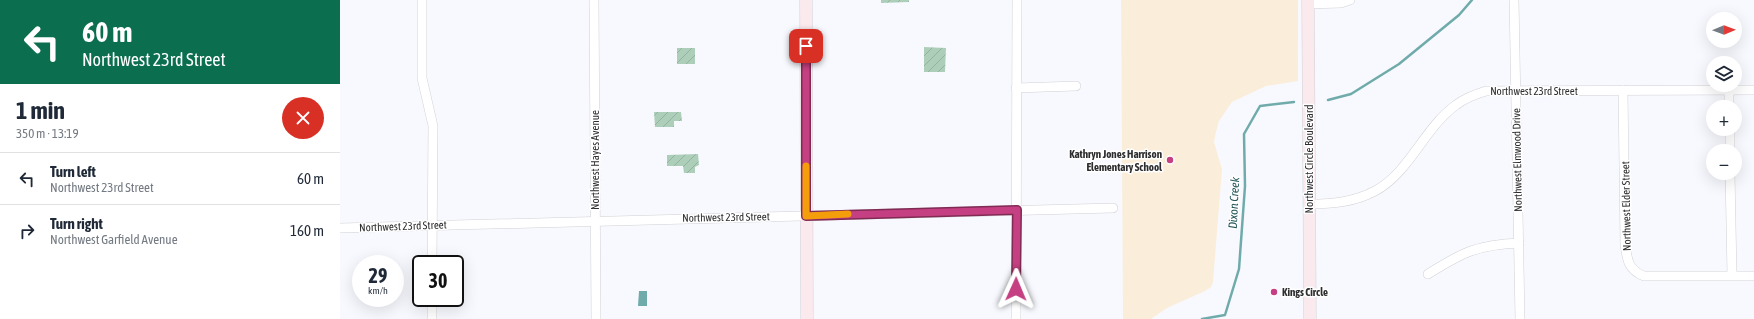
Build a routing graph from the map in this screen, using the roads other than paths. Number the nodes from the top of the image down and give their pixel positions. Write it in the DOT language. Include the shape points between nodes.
graph roads {
  1 [pos="422,0"];
  2 [pos="594,0"];
  3 [pos="806,0"];
  4 [pos="1017,0"];
  5 [pos="1350,0"];
  6 [pos="1514,0"];
  7 [pos="1308,2"];
  8 [pos="1076,86"];
  9 [pos="1016,88"];
  10 [pos="1623,90"];
  11 [pos="1706,90"];
  12 [pos="1742,90"];
  13 [pos="1754,90"];
  14 [pos="1516,91"];
  15 [pos="1730,180"];
  16 [pos="1310,204"];
  17 [pos="1113,208"];
  18 [pos="1017,210"];
  19 [pos="806,216"];
  20 [pos="595,220"];
  21 [pos="433,225"];
  22 [pos="340,228"];
  23 [pos="1519,243"];
  24 [pos="432,255"];
  25 [pos="1428,274"];
  26 [pos="1732,276"];
  27 [pos="1754,276"];
  28 [pos="432,307"];
  29 [pos="432,319"];
  30 [pos="596,319"];
  31 [pos="807,319"];
  32 [pos="1016,319"];
  33 [pos="1310,319"];
  34 [pos="1520,319"];
  1 -- 21 [label="street" via="422,78 434,126"];
  2 -- 20 [label="street, Northwest Hayes Avenue"];
  3 -- 19 [label="street"];
  4 -- 9 [label="street"];
  5 -- 7 [label="street" via="1341,3"];
  6 -- 14 [label="street, Northwest Elmwood Drive"];
  7 -- 16 [label="street, Northwest Circle Boulevard"];
  8 -- 9 [label="street"];
  9 -- 18 [label="street"];
  10 -- 11 [label="street, Northwest 23rd Street"];
  10 -- 14 [label="street, Northwest 23rd Street"];
  10 -- 26 [label="street, Northwest Elder Street" via="1628,264 1644,276"];
  12 -- 13 [label="street, Northwest 23rd Street"];
  14 -- 16 [label="street, Northwest 23rd Street" via="1486,90 1456,105 1391,180 1375,191 1346,202"];
  14 -- 23 [label="street, Northwest Elmwood Drive"];
  15 -- 26 [label="street"];
  16 -- 33 [label="street, Northwest Circle Boulevard"];
  17 -- 18 [label="street, Northwest 23rd Street"];
  18 -- 19 [label="street, Northwest 23rd Street"];
  18 -- 32 [label="street"];
  19 -- 20 [label="street, Northwest 23rd Street"];
  19 -- 31 [label="street"];
  20 -- 21 [label="street, Northwest 23rd Street"];
  20 -- 30 [label="street, Northwest Hayes Avenue"];
  21 -- 22 [label="street, Northwest 23rd Street"];
  21 -- 24 [label="street"];
  23 -- 25 [label="street" via="1477,248"];
  23 -- 34 [label="street, Northwest Elmwood Drive"];
  26 -- 27 [label="street, Northwest Elder Street"];
  28 -- 29 [label="street"];
}
